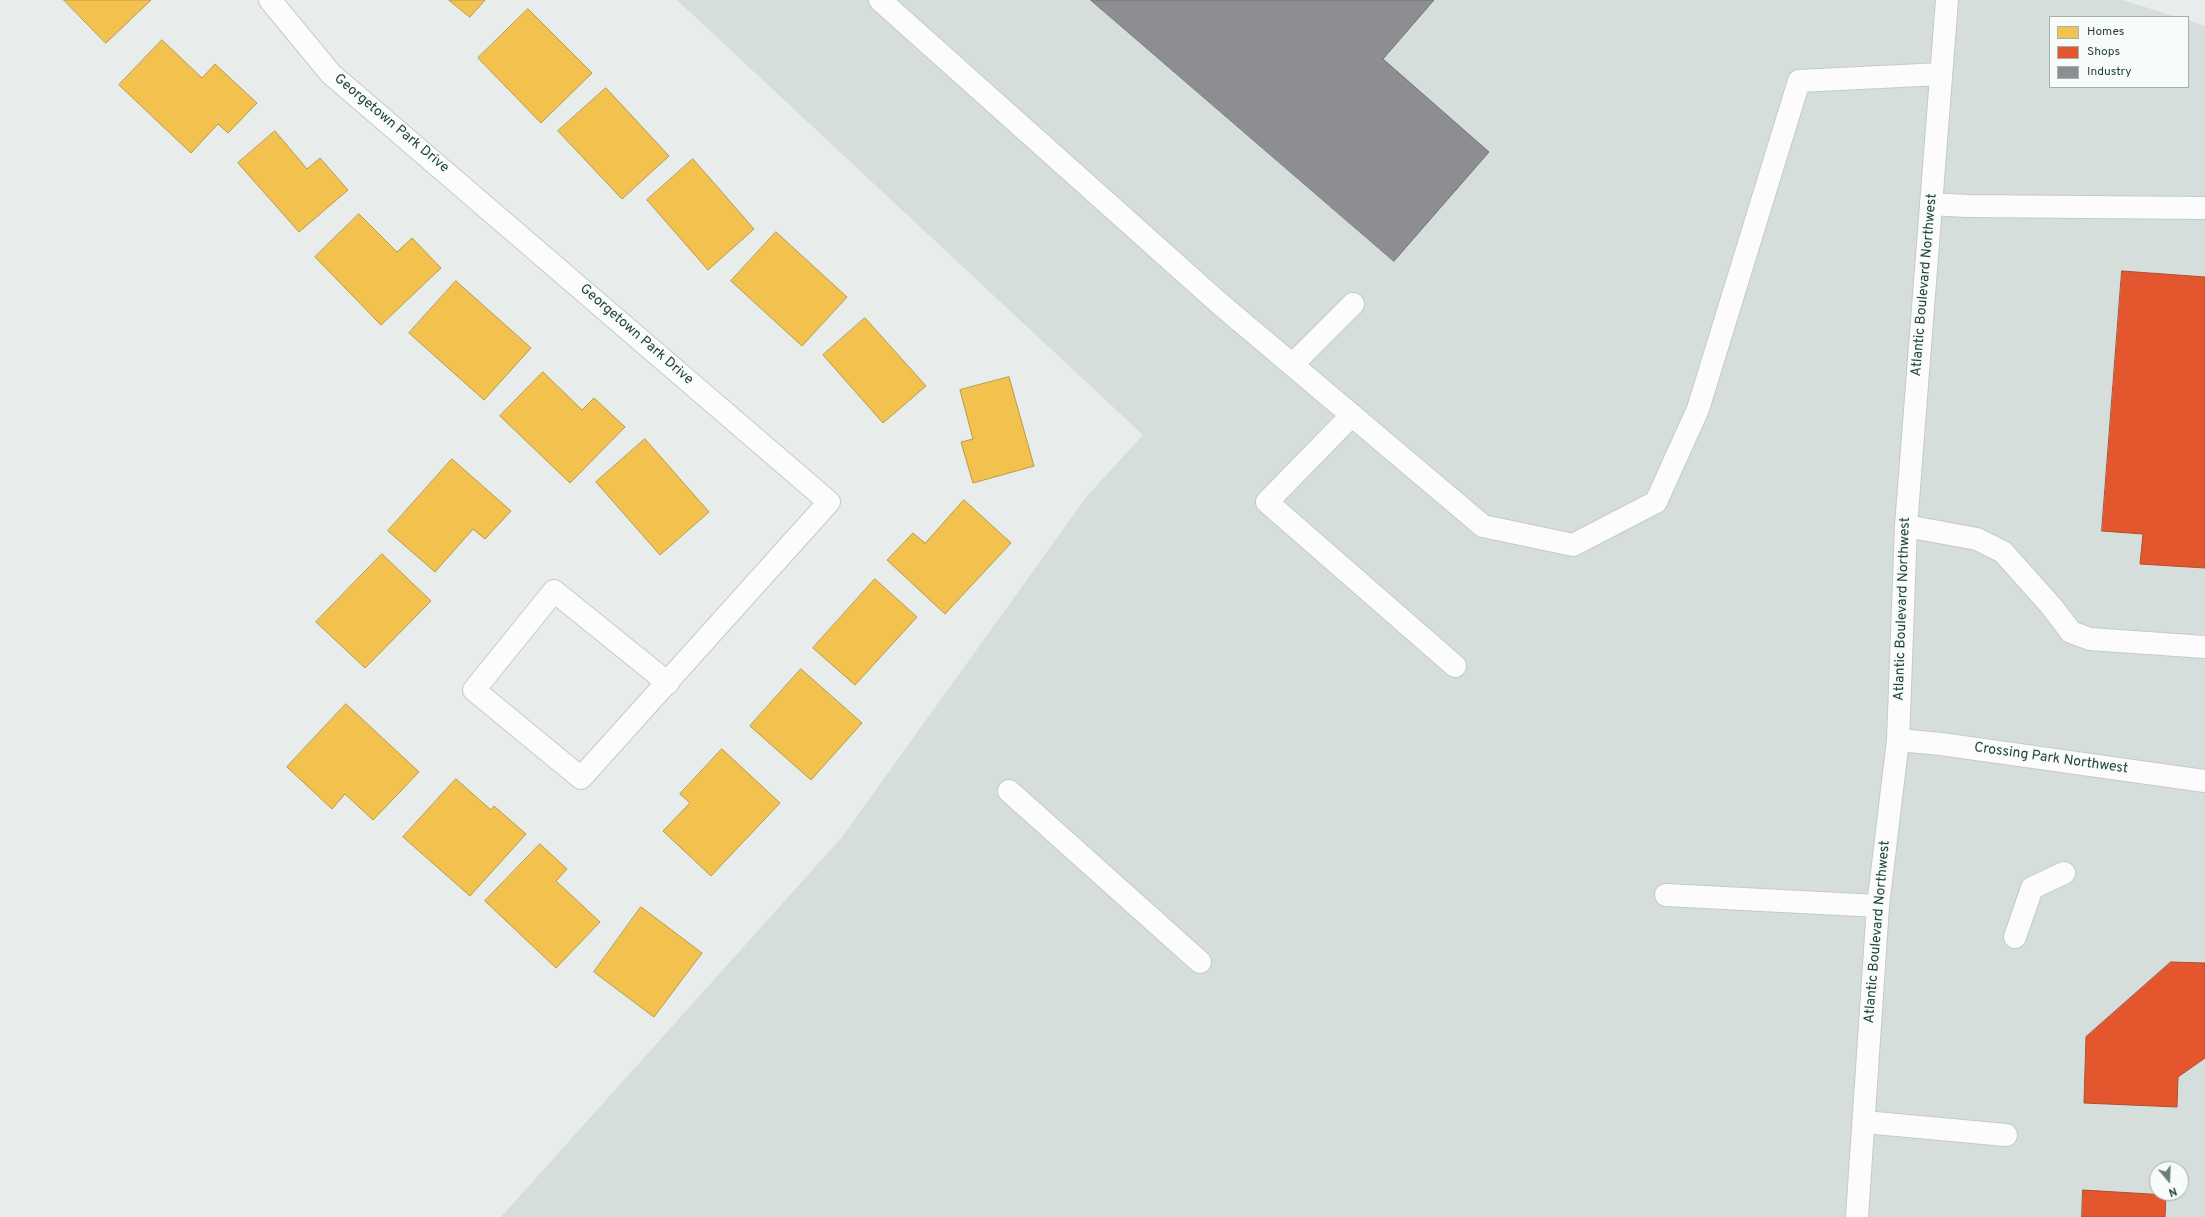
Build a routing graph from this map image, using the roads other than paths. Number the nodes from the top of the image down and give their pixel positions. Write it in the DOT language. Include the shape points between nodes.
graph roads {
  1 [pos="270,0"];
  2 [pos="880,0"];
  3 [pos="1947,0"];
  4 [pos="1941,74"];
  5 [pos="1931,204"];
  6 [pos="2205,208"];
  7 [pos="1353,304"];
  8 [pos="1292,365"];
  9 [pos="1352,415"];
  10 [pos="1906,526"];
  11 [pos="2205,647"];
  12 [pos="1455,666"];
  13 [pos="668,683"];
  14 [pos="1898,740"];
  15 [pos="2205,781"];
  16 [pos="1009,791"];
  17 [pos="2064,873"];
  18 [pos="1666,895"];
  19 [pos="1878,906"];
  20 [pos="2016,937"];
  21 [pos="1200,962"];
  22 [pos="1864,1122"];
  23 [pos="2006,1135"];
  24 [pos="1857,1217"];
  1 -- 13 [label="street, Georgetown Park Drive" via="331,74 829,502"];
  2 -- 8 [label="street" via="1219,303"];
  3 -- 4 [label="street, Atlantic Boulevard Northwest"];
  4 -- 5 [label="street, Atlantic Boulevard Northwest"];
  4 -- 9 [label="street" via="1799,81 1698,409 1656,502 1573,545 1483,526"];
  5 -- 6 [label="street"];
  5 -- 10 [label="street, Atlantic Boulevard Northwest"];
  7 -- 8 [label="street"];
  8 -- 9 [label="street"];
  9 -- 12 [label="street" via="1267,502"];
  10 -- 11 [label="street" via="1976,539 2003,552 2071,632 2090,639"];
  10 -- 14 [label="street, Atlantic Boulevard Northwest"];
  13 -- 13 [label="street, Georgetown Park Drive" via="581,778 474,690 554,591"];
  14 -- 15 [label="street, Crossing Park Northwest"];
  14 -- 19 [label="street, Atlantic Boulevard Northwest"];
  16 -- 21 [label="street"];
  17 -- 20 [label="street" via="2032,888"];
  18 -- 19 [label="street"];
  19 -- 22 [label="street, Atlantic Boulevard Northwest"];
  22 -- 23 [label="street"];
  22 -- 24 [label="street, Atlantic Boulevard Northwest"];
}
